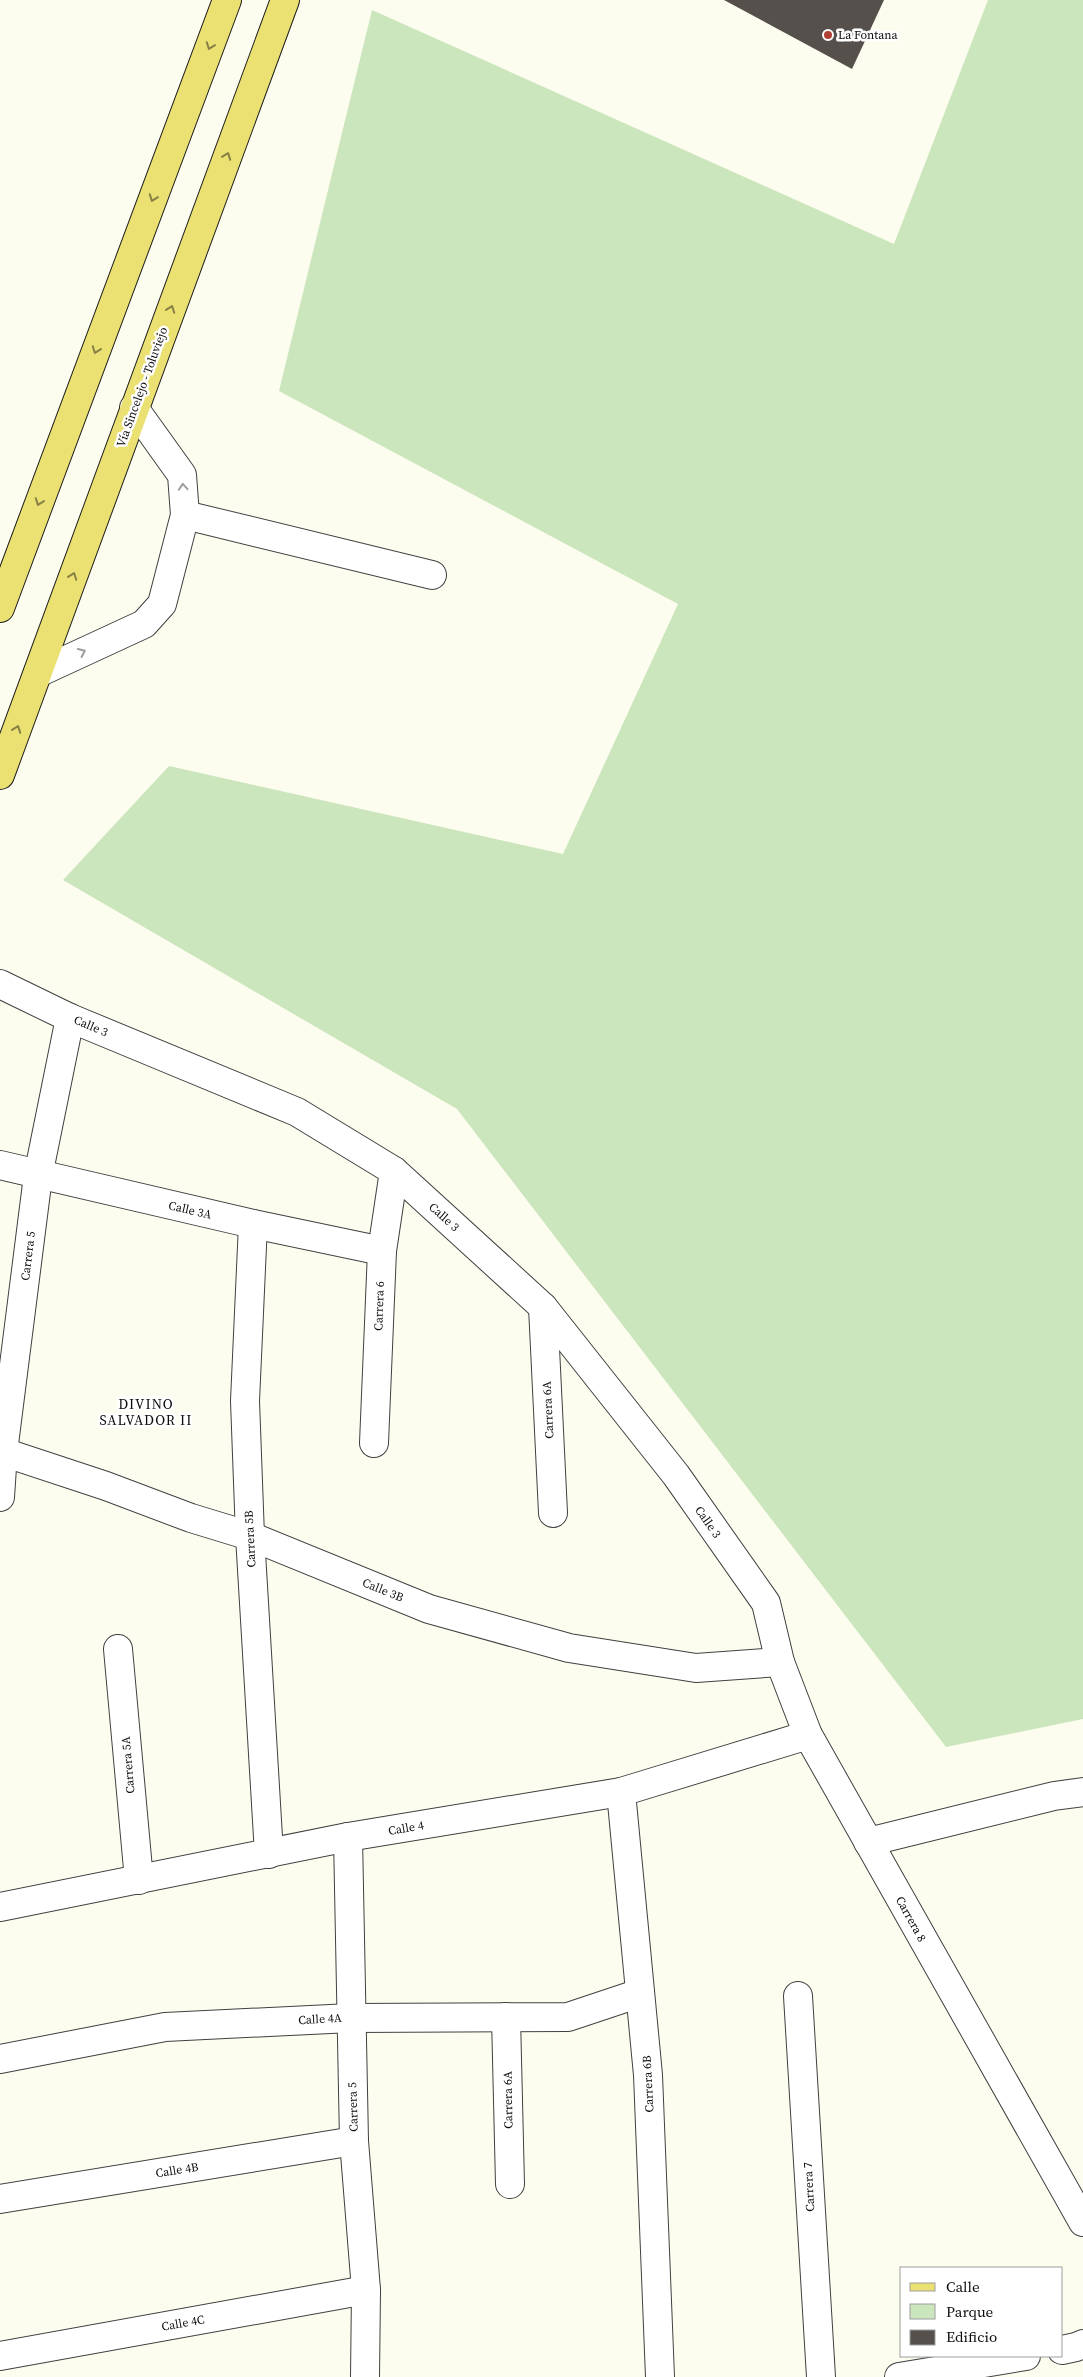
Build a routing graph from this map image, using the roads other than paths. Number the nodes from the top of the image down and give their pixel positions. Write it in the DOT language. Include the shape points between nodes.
graph roads {
  1 [pos="227,0"];
  2 [pos="285,0"];
  3 [pos="134,408"];
  4 [pos="185,515"];
  5 [pos="432,575"];
  6 [pos="0,608"];
  7 [pos="38,673"];
  8 [pos="0,775"];
  9 [pos="0,984"];
  10 [pos="70,1018"];
  11 [pos="0,1165"];
  12 [pos="394,1171"];
  13 [pos="38,1176"];
  14 [pos="253,1224"];
  15 [pos="382,1251"];
  16 [pos="543,1307"];
  17 [pos="374,1443"];
  18 [pos="2,1452"];
  19 [pos="0,1497"];
  20 [pos="553,1513"];
  21 [pos="250,1536"];
  22 [pos="766,1603"];
  23 [pos="118,1649"];
  24 [pos="780,1662"];
  25 [pos="808,1735"];
  26 [pos="621,1792"];
  27 [pos="1083,1792"];
  28 [pos="348,1837"];
  29 [pos="868,1842"];
  30 [pos="269,1854"];
  31 [pos="139,1880"];
  32 [pos="0,1907"];
  33 [pos="640,1993"];
  34 [pos="798,1996"];
  35 [pos="506,2016"];
  36 [pos="351,2018"];
  37 [pos="0,2059"];
  38 [pos="354,2141"];
  39 [pos="510,2184"];
  40 [pos="0,2198"];
  41 [pos="1083,2222"];
  42 [pos="366,2290"];
  43 [pos="1083,2344"];
  44 [pos="1063,2350"];
  45 [pos="0,2356"];
  46 [pos="1020,2357"];
  47 [pos="365,2377"];
  48 [pos="660,2377"];
  49 [pos="821,2377"];
  50 [pos="899,2377"];
  1 -- 6 [label="main road, one-way"];
  3 -- 2 [label="main road, Vía Sincelejo - Toluviejo, one-way"];
  4 -- 3 [label="street, one-way" via="182,475"];
  7 -- 3 [label="main road, Vía Sincelejo - Toluviejo, one-way"];
  4 -- 5 [label="street"];
  7 -- 4 [label="street, one-way" via="144,624 162,604"];
  8 -- 7 [label="main road, Vía Sincelejo - Toluviejo, one-way"];
  9 -- 10 [label="street, Calle 3"];
  10 -- 12 [label="street, Calle 3" via="297,1112"];
  10 -- 13 [label="street, Carrera 5"];
  11 -- 13 [label="street, Calle 3A"];
  12 -- 15 [label="street, Carrera 6"];
  12 -- 16 [label="street, Calle 3"];
  13 -- 14 [label="street, Calle 3A"];
  13 -- 18 [label="street, Carrera 5"];
  14 -- 15 [label="street, Calle 3A"];
  14 -- 21 [label="street, Carrera 5B" via="245,1401"];
  15 -- 17 [label="street, Carrera 6"];
  16 -- 20 [label="street, Carrera 6A"];
  16 -- 22 [label="street, Calle 3" via="676,1475"];
  18 -- 19 [label="street, Carrera 5"];
  18 -- 21 [label="street, Calle 3B"];
  21 -- 24 [label="street, Calle 3B" via="429,1609 569,1648 696,1668"];
  21 -- 30 [label="street, Carrera 5B"];
  22 -- 24 [label="street, Carrera 8"];
  23 -- 31 [label="street, Carrera 5A"];
  24 -- 25 [label="street, Carrera 8"];
  25 -- 26 [label="street, Calle 4"];
  25 -- 29 [label="street, Carrera 8"];
  26 -- 28 [label="street, Calle 4"];
  26 -- 33 [label="street, Carrera 6B"];
  27 -- 29 [label="street" via="1054,1796"];
  28 -- 30 [label="street, Calle 4"];
  28 -- 36 [label="street, Carrera 5"];
  29 -- 41 [label="street, Carrera 8"];
  30 -- 31 [label="street, Calle 4"];
  31 -- 32 [label="street, Calle 4"];
  33 -- 35 [label="street, Calle 4A" via="568,2017"];
  33 -- 48 [label="street, Carrera 6B" via="648,2075"];
  34 -- 49 [label="street, Carrera 7"];
  35 -- 36 [label="street, Calle 4A"];
  35 -- 39 [label="street, Carrera 6A"];
  36 -- 37 [label="street, Calle 4A" via="164,2027"];
  36 -- 38 [label="street, Carrera 5"];
  38 -- 40 [label="street, Calle 4B"];
  38 -- 42 [label="street, Carrera 5"];
  42 -- 45 [label="street, Calle 4C"];
  42 -- 47 [label="street, Carrera 5"];
  43 -- 44 [label="street"];
  46 -- 50 [label="street"];
}
